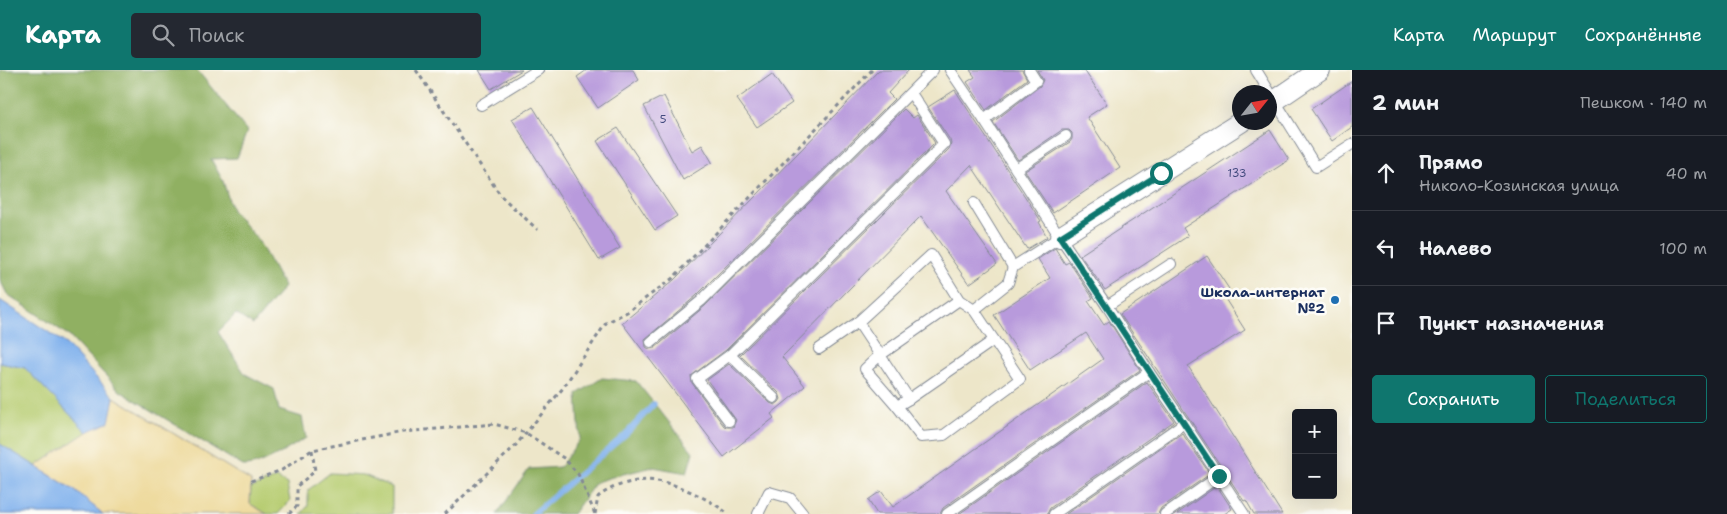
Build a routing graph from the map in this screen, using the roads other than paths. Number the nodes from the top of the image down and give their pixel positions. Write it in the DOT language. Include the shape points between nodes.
graph roads {
  1 [pos="538,70"];
  2 [pos="933,70"];
  3 [pos="950,70"];
  4 [pos="1029,70"];
  5 [pos="1256,70"];
  6 [pos="1320,70"];
  7 [pos="1264,85"];
  8 [pos="911,93"];
  9 [pos="1277,99"];
  10 [pos="481,105"];
  11 [pos="1277,109"];
  12 [pos="984,120"];
  13 [pos="1232,128"];
  14 [pos="1066,136"];
  15 [pos="1352,144"];
  16 [pos="1016,169"];
  17 [pos="974,203"];
  18 [pos="1060,237"];
  19 [pos="1171,264"];
  20 [pos="1013,267"];
  21 [pos="959,300"];
  22 [pos="1107,306"];
  23 [pos="974,310"];
  24 [pos="858,322"];
  25 [pos="994,340"];
  26 [pos="651,342"];
  27 [pos="818,349"];
  28 [pos="730,355"];
  29 [pos="880,356"];
  30 [pos="1149,372"];
  31 [pos="774,398"];
  32 [pos="909,399"];
  33 [pos="896,406"];
  34 [pos="729,420"];
  35 [pos="1184,423"];
  36 [pos="1219,476"];
  37 [pos="758,514"];
  38 [pos="803,514"];
  39 [pos="948,514"];
  40 [pos="1054,514"];
  41 [pos="1164,514"];
  42 [pos="1244,514"];
  1 -- 10 [label="lane"];
  2 -- 8 [label="lane"];
  3 -- 12 [label="lane"];
  4 -- 12 [label="lane" via="1036,81"];
  5 -- 7 [label="lane"];
  6 -- 9 [label="street"];
  8 -- 26 [label="lane" via="701,300"];
  8 -- 28 [label="lane" via="944,144"];
  11 -- 15 [label="lane" via="1316,167"];
  12 -- 16 [label="lane"];
  13 -- 18 [label="street"];
  14 -- 16 [label="lane"];
  16 -- 18 [label="lane"];
  17 -- 20 [label="lane"];
  18 -- 20 [label="lane"];
  18 -- 22 [label="lane"];
  19 -- 22 [label="lane"];
  20 -- 23 [label="lane" via="1008,283"];
  21 -- 23 [label="lane"];
  21 -- 24 [label="lane" via="931,255"];
  21 -- 29 [label="lane"];
  22 -- 30 [label="lane"];
  23 -- 25 [label="lane"];
  24 -- 27 [label="lane"];
  24 -- 29 [label="lane"];
  25 -- 32 [label="lane"];
  25 -- 33 [label="lane" via="1020,379 944,435 921,437"];
  28 -- 31 [label="lane"];
  28 -- 34 [label="lane" via="697,379"];
  29 -- 32 [label="lane"];
  29 -- 33 [label="lane" via="866,369"];
  30 -- 35 [label="lane"];
  30 -- 39 [label="lane"];
  32 -- 33 [label="lane"];
  35 -- 36 [label="lane"];
  35 -- 40 [label="lane"];
  36 -- 41 [label="lane"];
  36 -- 42 [label="lane"];
  37 -- 38 [label="lane" via="769,492 790,498"];
}
